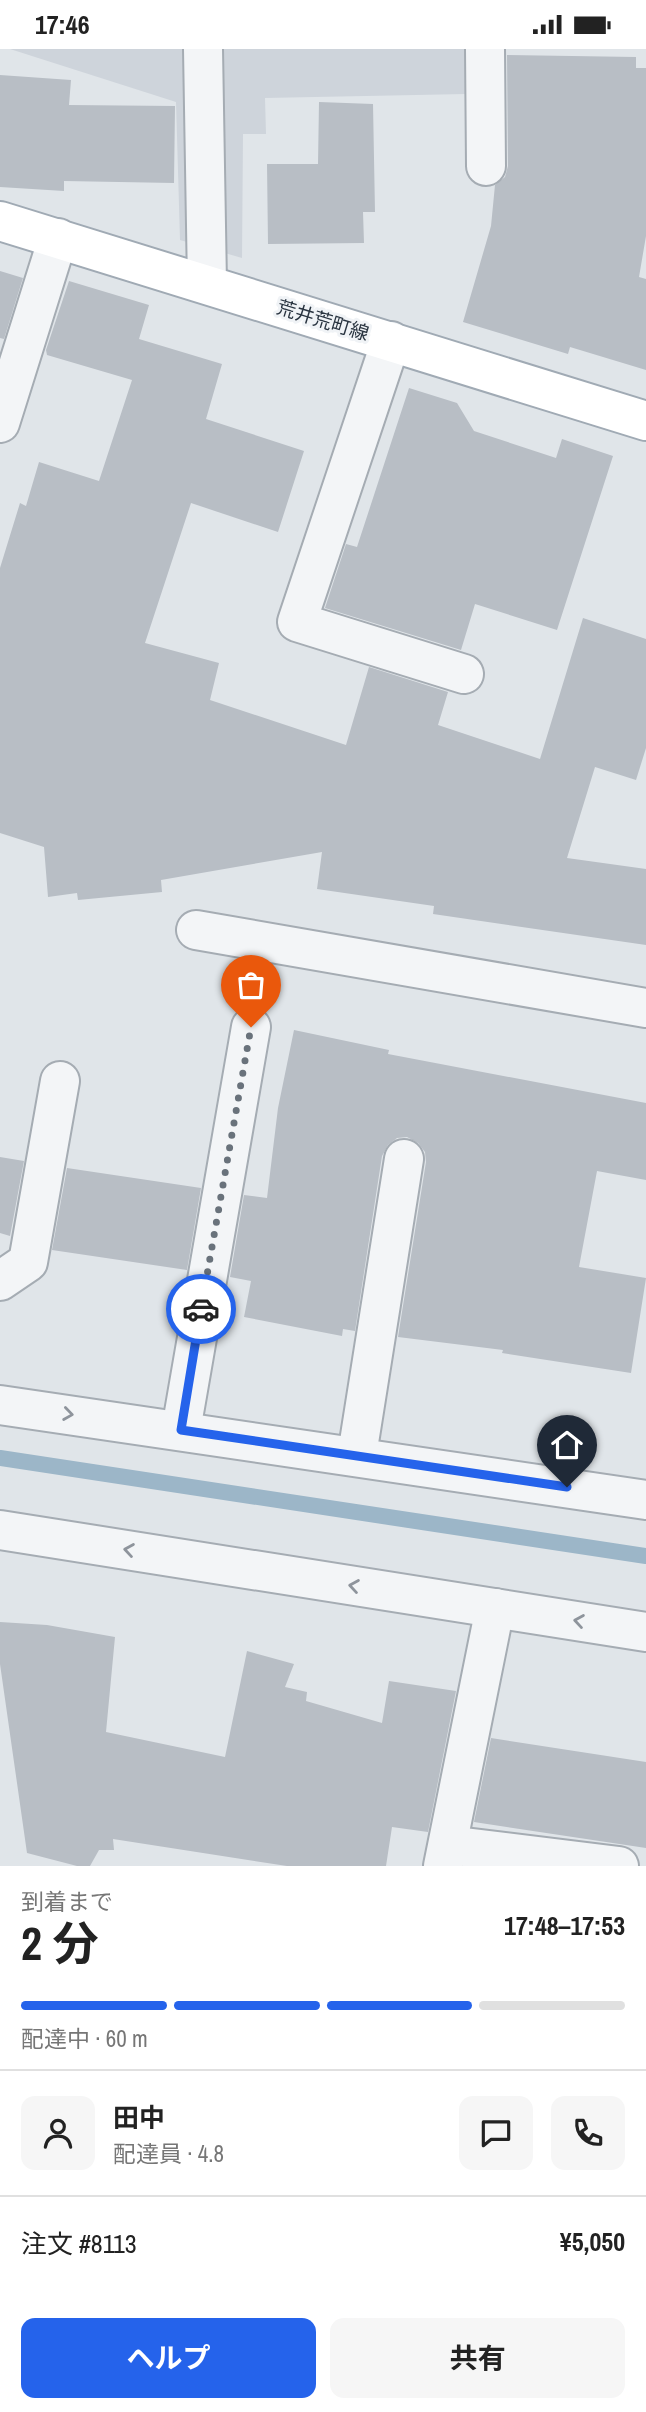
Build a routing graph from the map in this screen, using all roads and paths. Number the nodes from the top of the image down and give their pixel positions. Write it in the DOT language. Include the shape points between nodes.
graph roads {
  1 [pos="203,49"];
  2 [pos="485,49"];
  3 [pos="486,166"];
  4 [pos="0,221"];
  5 [pos="58,237"];
  6 [pos="207,284"];
  7 [pos="391,341"];
  8 [pos="646,421"];
  9 [pos="0,423"];
  10 [pos="464,674"];
  11 [pos="196,930"];
  12 [pos="646,1008"];
  13 [pos="251,1027"];
  14 [pos="60,1081"];
  15 [pos="404,1159"];
  16 [pos="0,1281"];
  17 [pos="0,1405"];
  18 [pos="181,1430"];
  19 [pos="357,1455"];
  20 [pos="646,1500"];
  21 [pos="0,1530"];
  22 [pos="495,1608"];
  23 [pos="646,1632"];
  24 [pos="445,1855"];
  25 [pos="619,1866"];
  1 -- 6 [label="street"];
  2 -- 3 [label="street"];
  4 -- 5 [label="main road, 荒井荒町線"];
  5 -- 6 [label="main road, 荒井荒町線"];
  5 -- 9 [label="street"];
  6 -- 7 [label="main road, 荒井荒町線"];
  7 -- 8 [label="main road, 荒井荒町線"];
  7 -- 10 [label="street" via="297,622"];
  11 -- 12 [label="street"];
  13 -- 18 [label="street"];
  14 -- 16 [label="street" via="28,1262"];
  15 -- 19 [label="street"];
  17 -- 18 [label="street, one-way"];
  18 -- 19 [label="street"];
  19 -- 20 [label="street"];
  22 -- 21 [label="street, one-way"];
  23 -- 22 [label="street, one-way"];
  22 -- 24 [label="street"];
  24 -- 25 [label="street"];
}
